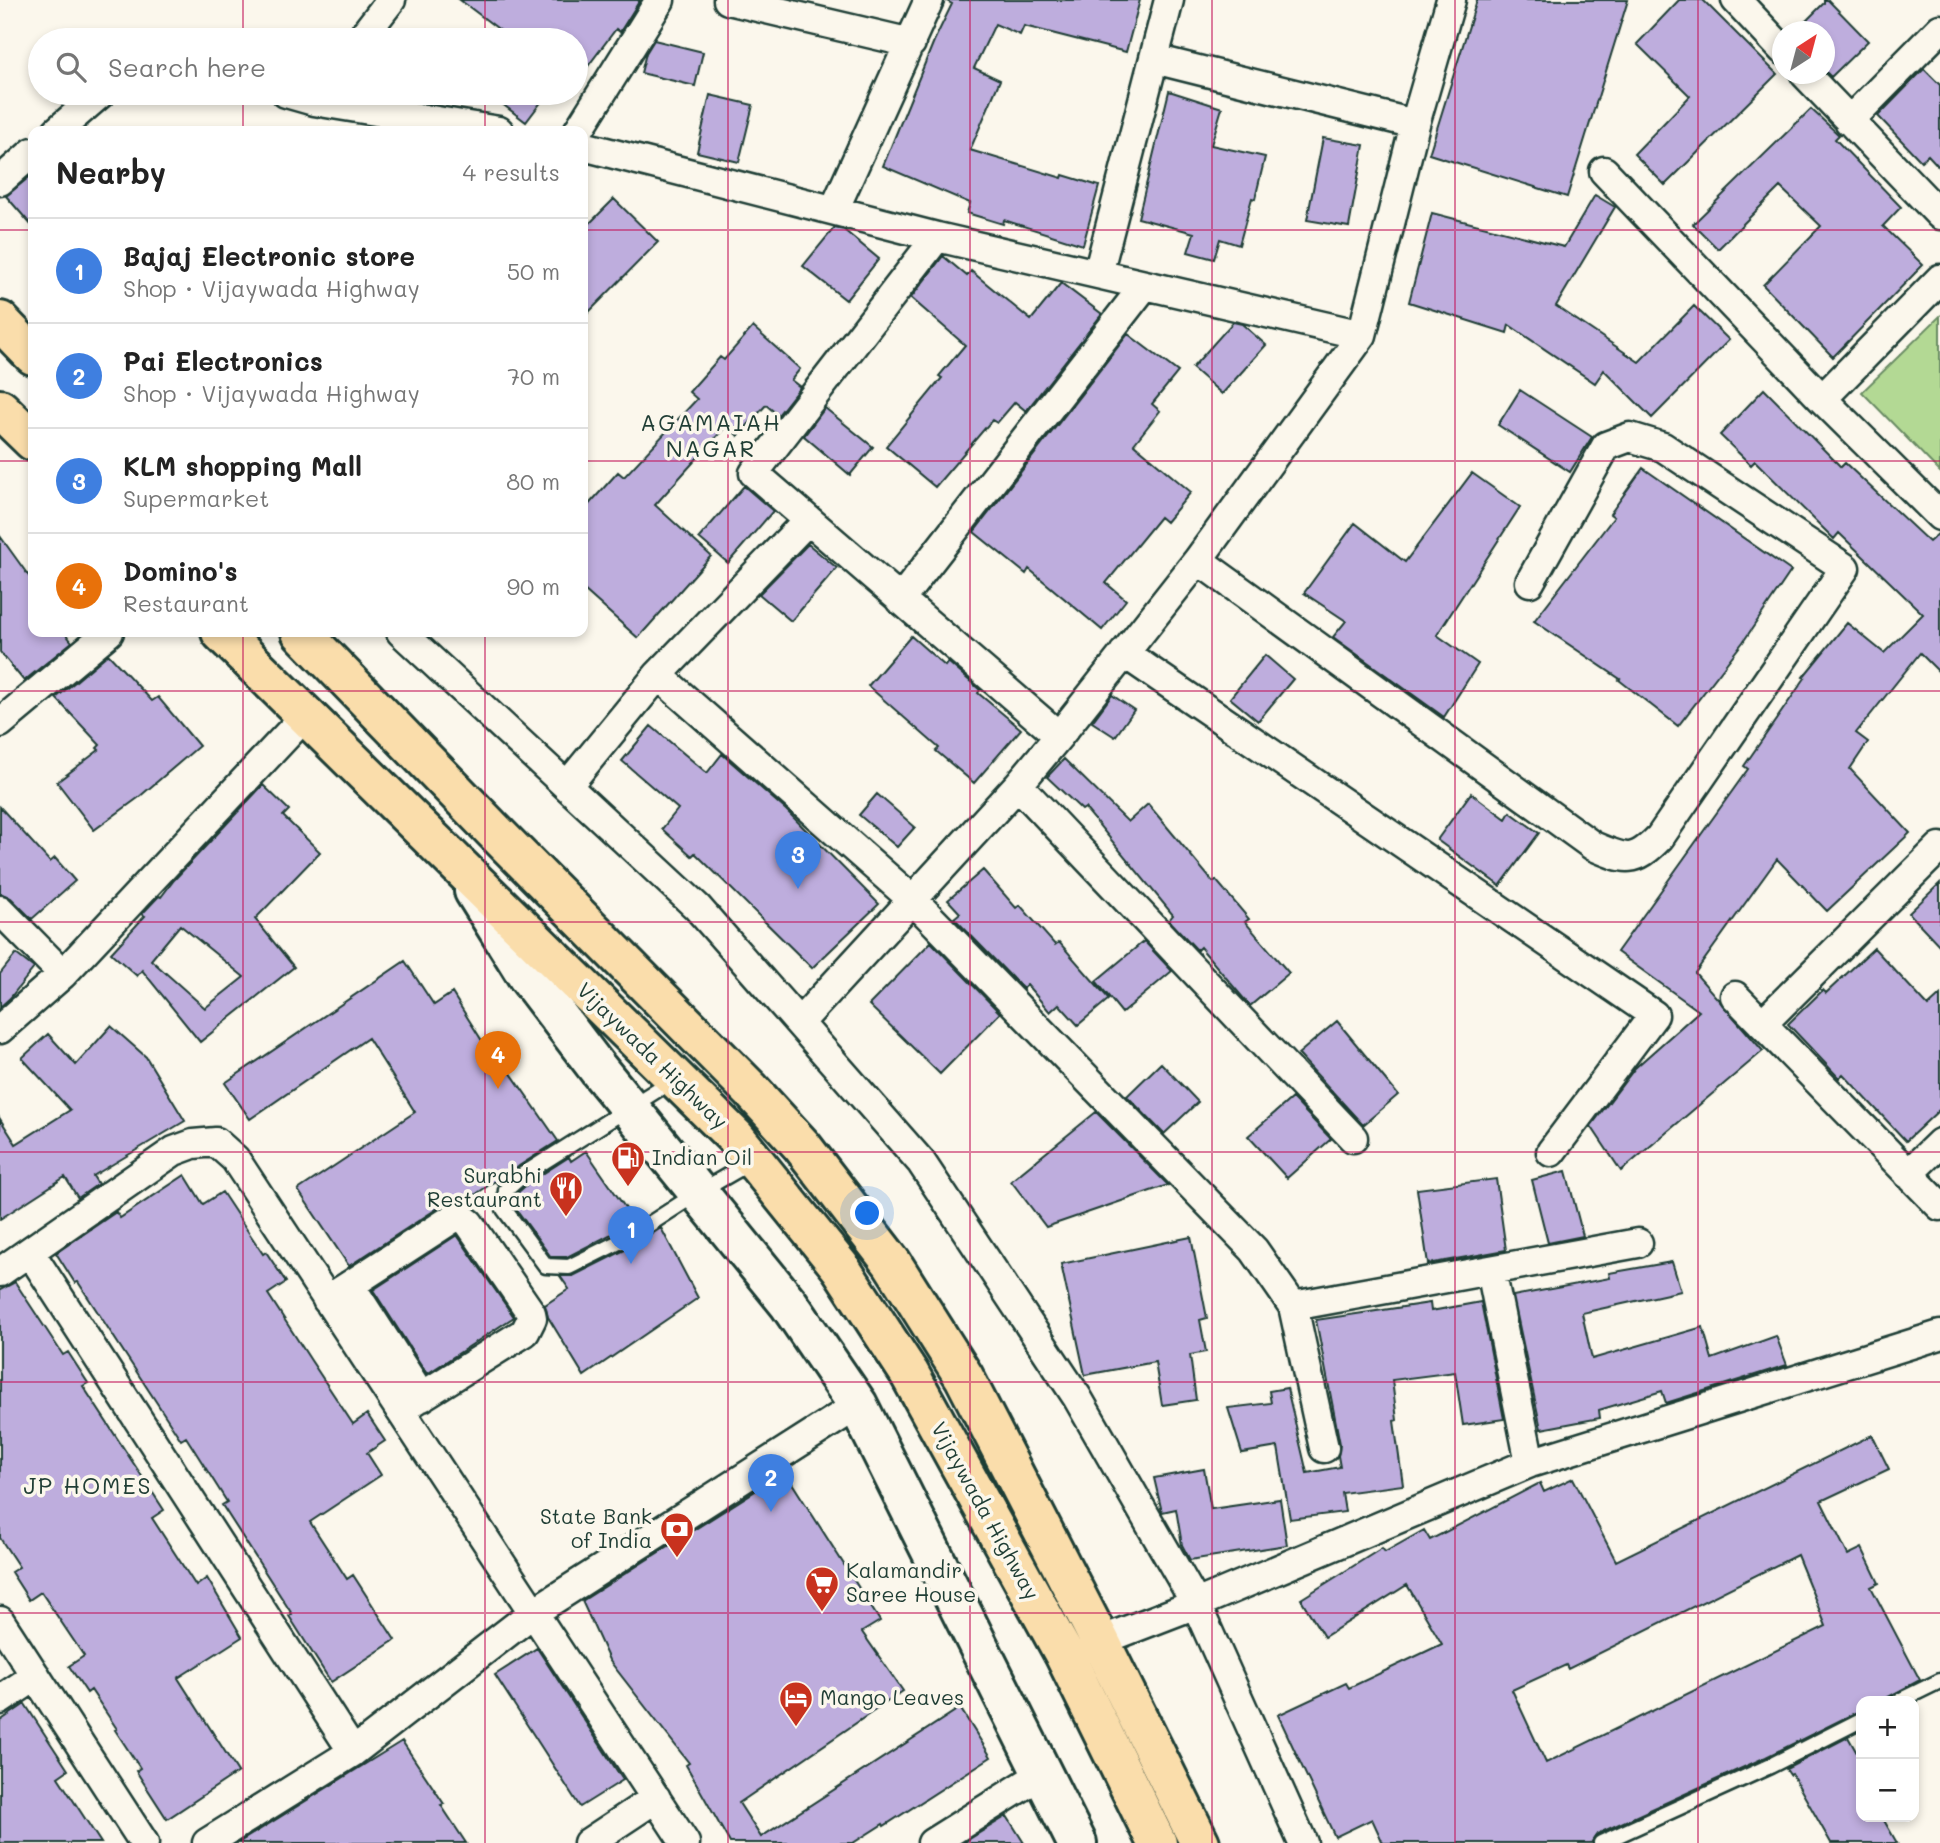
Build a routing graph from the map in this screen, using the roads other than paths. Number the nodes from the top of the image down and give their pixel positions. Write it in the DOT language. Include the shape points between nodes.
graph roads {
  1 [pos="391,0"];
  2 [pos="660,0"];
  3 [pos="728,0"];
  4 [pos="929,0"];
  5 [pos="1170,0"];
  6 [pos="1451,0"];
  7 [pos="1736,0"];
  8 [pos="369,28"];
  9 [pos="1940,29"];
  10 [pos="1772,38"];
  11 [pos="911,43"];
  12 [pos="1154,59"];
  13 [pos="1814,84"];
  14 [pos="87,105"];
  15 [pos="360,105"];
  16 [pos="1849,121"];
  17 [pos="1415,124"];
  18 [pos="63,126"];
  19 [pos="472,126"];
  20 [pos="581,126"];
  21 [pos="588,147"];
  22 [pos="28,156"];
  23 [pos="1604,171"];
  24 [pos="0,181"];
  25 [pos="834,210"];
  26 [pos="1940,215"];
  27 [pos="937,237"];
  28 [pos="1098,274"];
  29 [pos="1940,279"];
  30 [pos="1145,285"];
  31 [pos="0,321"];
  32 [pos="1362,335"];
  33 [pos="28,350"];
  34 [pos="1822,399"];
  35 [pos="1940,516"];
  36 [pos="808,520"];
  37 [pos="1198,560"];
  38 [pos="1530,582"];
  39 [pos="900,600"];
  40 [pos="103,637"];
  41 [pos="226,637"];
  42 [pos="306,637"];
  43 [pos="406,637"];
  44 [pos="1124,653"];
  45 [pos="658,675"];
  46 [pos="305,716"];
  47 [pos="0,723"];
  48 [pos="1059,736"];
  49 [pos="1018,785"];
  50 [pos="567,786"];
  51 [pos="1940,847"];
  52 [pos="460,868"];
  53 [pos="913,900"];
  54 [pos="0,909"];
  55 [pos="63,974"];
  56 [pos="1735,996"];
  57 [pos="799,1023"];
  58 [pos="1762,1024"];
  59 [pos="0,1029"];
  60 [pos="676,1079"];
  61 [pos="630,1108"];
  62 [pos="1353,1138"];
  63 [pos="1940,1143"];
  64 [pos="1551,1152"];
  65 [pos="754,1161"];
  66 [pos="1908,1174"];
  67 [pos="699,1192"];
  68 [pos="1940,1206"];
  69 [pos="1638,1243"];
  70 [pos="30,1252"];
  71 [pos="1491,1270"];
  72 [pos="0,1272"];
  73 [pos="350,1285"];
  74 [pos="327,1300"];
  75 [pos="1293,1306"];
  76 [pos="1940,1335"];
  77 [pos="411,1404"];
  78 [pos="858,1405"];
  79 [pos="1324,1448"];
  80 [pos="1530,1463"];
  81 [pos="1196,1604"];
  82 [pos="534,1612"];
  83 [pos="0,1620"];
  84 [pos="1100,1641"];
  85 [pos="36,1676"];
  86 [pos="1940,1681"];
  87 [pos="1909,1696"];
  88 [pos="0,1700"];
  89 [pos="1856,1723"];
  90 [pos="353,1752"];
  91 [pos="1042,1774"];
  92 [pos="656,1798"];
  93 [pos="144,1843"];
  94 [pos="207,1843"];
  95 [pos="588,1843"];
  96 [pos="685,1843"];
  97 [pos="932,1843"];
  98 [pos="1077,1843"];
  99 [pos="1157,1843"];
  100 [pos="1200,1843"];
  101 [pos="1303,1843"];
  102 [pos="1601,1843"];
  1 -- 8 [label="street"];
  2 -- 20 [label="street"];
  3 -- 11 [label="street"];
  4 -- 11 [label="street"];
  5 -- 12 [label="street"];
  6 -- 17 [label="street"];
  7 -- 10 [label="street"];
  9 -- 16 [label="street"];
  11 -- 25 [label="street"];
  12 -- 17 [label="street"];
  12 -- 28 [label="street"];
  13 -- 16 [label="street"];
  14 -- 18 [label="street"];
  15 -- 19 [label="street"];
  16 -- 26 [label="street"];
  17 -- 32 [label="street"];
  21 -- 25 [label="street"];
  22 -- 24 [label="street"];
  23 -- 34 [label="street"];
  25 -- 27 [label="street"];
  27 -- 28 [label="street"];
  27 -- 36 [label="street" via="754,473"];
  28 -- 30 [label="street"];
  29 -- 34 [label="street"];
  30 -- 32 [label="street"];
  30 -- 39 [label="street"];
  31 -- 33 [label="highway"];
  32 -- 37 [label="street"];
  34 -- 35 [label="street"];
  36 -- 39 [label="street"];
  36 -- 45 [label="street"];
  37 -- 38 [label="street" via="1593,846 1622,859 1645,852 1660,837 1845,568 1663,447 1630,437 1606,446"];
  37 -- 44 [label="street"];
  39 -- 48 [label="street"];
  40 -- 47 [label="street"];
  41 -- 46 [label="highway, Vijaywada Highway"];
  42 -- 84 [label="highway, Vijaywada Highway" via="802,1146 892,1263 964,1377"];
  43 -- 50 [label="street"];
  44 -- 48 [label="street"];
  44 -- 64 [label="street" via="1654,1015"];
  45 -- 50 [label="street"];
  45 -- 53 [label="street"];
  46 -- 52 [label="highway, Vijaywada Highway"];
  46 -- 55 [label="street"];
  48 -- 49 [label="street"];
  49 -- 53 [label="street"];
  49 -- 62 [label="street"];
  50 -- 57 [label="street" via="697,907"];
  51 -- 58 [label="street"];
  52 -- 60 [label="highway, Vijaywada Highway"];
  52 -- 61 [label="street" via="527,976"];
  53 -- 57 [label="street"];
  53 -- 75 [label="street" via="1254,1251"];
  54 -- 55 [label="street"];
  55 -- 59 [label="street"];
  56 -- 58 [label="street"];
  57 -- 81 [label="street" via="921,1162 1077,1397"];
  58 -- 66 [label="street"];
  60 -- 61 [label="lane"];
  60 -- 65 [label="highway, Vijaywada Highway"];
  61 -- 67 [label="street"];
  61 -- 67 [label="lane" via="524,1174 506,1191 504,1209 546,1266 569,1267 631,1236"];
  63 -- 66 [label="street"];
  65 -- 67 [label="lane"];
  65 -- 99 [label="highway, Vijaywada Highway" via="840,1267 909,1373 1064,1654"];
  66 -- 68 [label="street"];
  67 -- 78 [label="street" via="789,1304"];
  69 -- 71 [label="street"];
  70 -- 72 [label="street"];
  70 -- 74 [label="street" via="174,1152 216,1142 234,1159"];
  70 -- 90 [label="street"];
  71 -- 75 [label="street"];
  71 -- 80 [label="street"];
  73 -- 74 [label="street"];
  73 -- 77 [label="street"];
  73 -- 77 [label="street" via="458,1214 469,1223 531,1313 525,1332"];
  74 -- 77 [label="street"];
  75 -- 79 [label="street"];
  76 -- 80 [label="street"];
  77 -- 82 [label="street"];
  78 -- 82 [label="street"];
  78 -- 91 [label="street"];
  80 -- 81 [label="street"];
  81 -- 84 [label="street"];
  81 -- 101 [label="street"];
  82 -- 90 [label="street"];
  82 -- 92 [label="street"];
  83 -- 85 [label="street"];
  84 -- 100 [label="highway, Vijaywada Highway"];
  85 -- 88 [label="street"];
  85 -- 93 [label="street"];
  86 -- 87 [label="lane"];
  89 -- 102 [label="lane"];
  90 -- 94 [label="street"];
  91 -- 97 [label="street"];
  91 -- 98 [label="street"];
  92 -- 95 [label="street"];
  92 -- 96 [label="street"];
}
